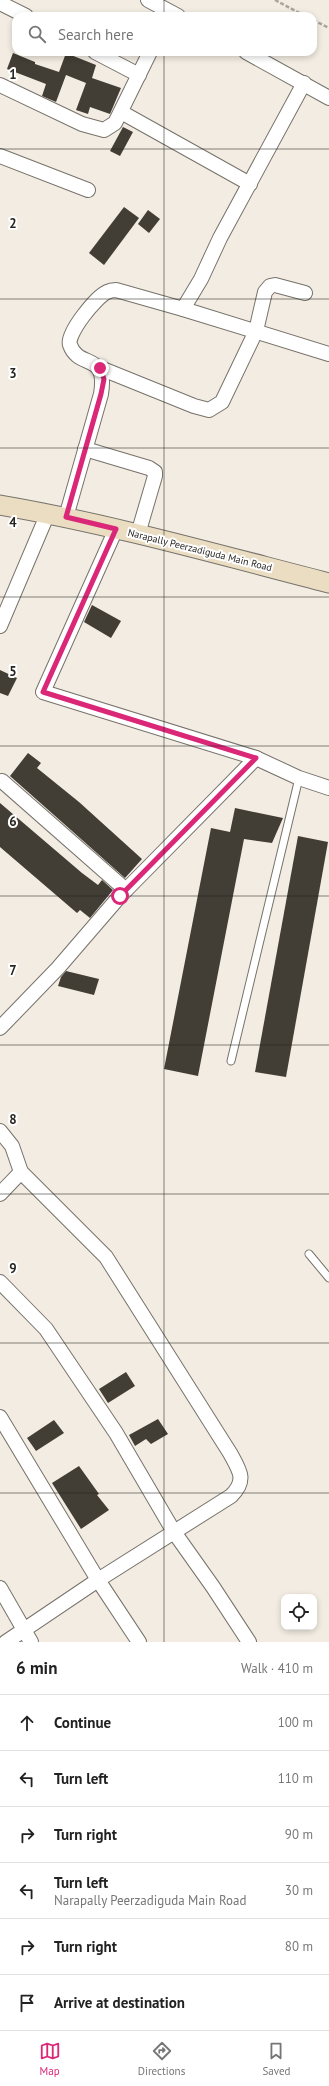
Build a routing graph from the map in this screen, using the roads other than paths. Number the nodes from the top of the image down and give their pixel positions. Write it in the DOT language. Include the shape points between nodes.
graph roads {
  1 [pos="148,0"];
  2 [pos="0,3"];
  3 [pos="18,12"];
  4 [pos="168,12"];
  5 [pos="103,56"];
  6 [pos="148,56"];
  7 [pos="253,56"];
  8 [pos="139,75"];
  9 [pos="304,83"];
  10 [pos="1,87"];
  11 [pos="329,98"];
  12 [pos="121,112"];
  13 [pos="0,156"];
  14 [pos="250,184"];
  15 [pos="88,190"];
  16 [pos="305,294"];
  17 [pos="183,309"];
  18 [pos="256,331"];
  19 [pos="329,354"];
  20 [pos="100,368"];
  21 [pos="85,449"];
  22 [pos="0,505"];
  23 [pos="48,513"];
  24 [pos="66,517"];
  25 [pos="116,529"];
  26 [pos="138,534"];
  27 [pos="329,583"];
  28 [pos="0,626"];
  29 [pos="256,758"];
  30 [pos="299,778"];
  31 [pos="2,781"];
  32 [pos="329,788"];
  33 [pos="126,890"];
  34 [pos="0,1028"];
  35 [pos="231,1061"];
  36 [pos="0,1131"];
  37 [pos="21,1172"];
  38 [pos="0,1194"];
  39 [pos="309,1254"];
  40 [pos="329,1278"];
  41 [pos="0,1282"];
  42 [pos="0,1417"];
  43 [pos="174,1532"];
  44 [pos="98,1580"];
  45 [pos="0,1588"];
  46 [pos="27,1636"];
  47 [pos="6,1642"];
  48 [pos="139,1642"];
  49 [pos="249,1642"];
  1 -- 4 [label="street"];
  2 -- 3 [label="street"];
  5 -- 8 [label="street"];
  6 -- 8 [label="street"];
  7 -- 9 [label="street"];
  8 -- 12 [label="street"];
  9 -- 11 [label="street"];
  9 -- 14 [label="street"];
  10 -- 12 [label="street" via="96,129 104,130 111,127"];
  12 -- 14 [label="street"];
  13 -- 15 [label="street"];
  14 -- 17 [label="street"];
  16 -- 18 [label="street" via="275,285 270,286 265,292"];
  17 -- 18 [label="street"];
  17 -- 20 [label="street" via="116,290 106,292 79,321 70,335 70,345 76,354"];
  18 -- 19 [label="street"];
  18 -- 20 [label="street" via="222,402 209,410"];
  20 -- 21 [label="street" via="104,379"];
  21 -- 24 [label="street"];
  21 -- 26 [label="street" via="155,472"];
  22 -- 23 [label="street, Narapally Peerzadiguda Main Road"];
  23 -- 24 [label="street, Narapally Peerzadiguda Main Road"];
  23 -- 28 [label="street"];
  24 -- 25 [label="street, Narapally Peerzadiguda Main Road"];
  25 -- 26 [label="street, Narapally Peerzadiguda Main Road"];
  25 -- 29 [label="street" via="43,692"];
  26 -- 27 [label="street, Narapally Peerzadiguda Main Road"];
  29 -- 30 [label="street"];
  29 -- 33 [label="street"];
  30 -- 32 [label="street"];
  30 -- 35 [label="lane"];
  31 -- 33 [label="street"];
  33 -- 34 [label="street" via="58,968"];
  36 -- 37 [label="street" via="12,1146"];
  37 -- 38 [label="street"];
  37 -- 43 [label="street" via="106,1258 238,1468 240,1483 231,1496"];
  39 -- 40 [label="lane"];
  41 -- 43 [label="street" via="46,1329 116,1433"];
  42 -- 44 [label="street"];
  43 -- 44 [label="street"];
  43 -- 49 [label="street"];
  44 -- 46 [label="street"];
  44 -- 48 [label="street"];
  45 -- 46 [label="street"];
  46 -- 47 [label="street"];
}
